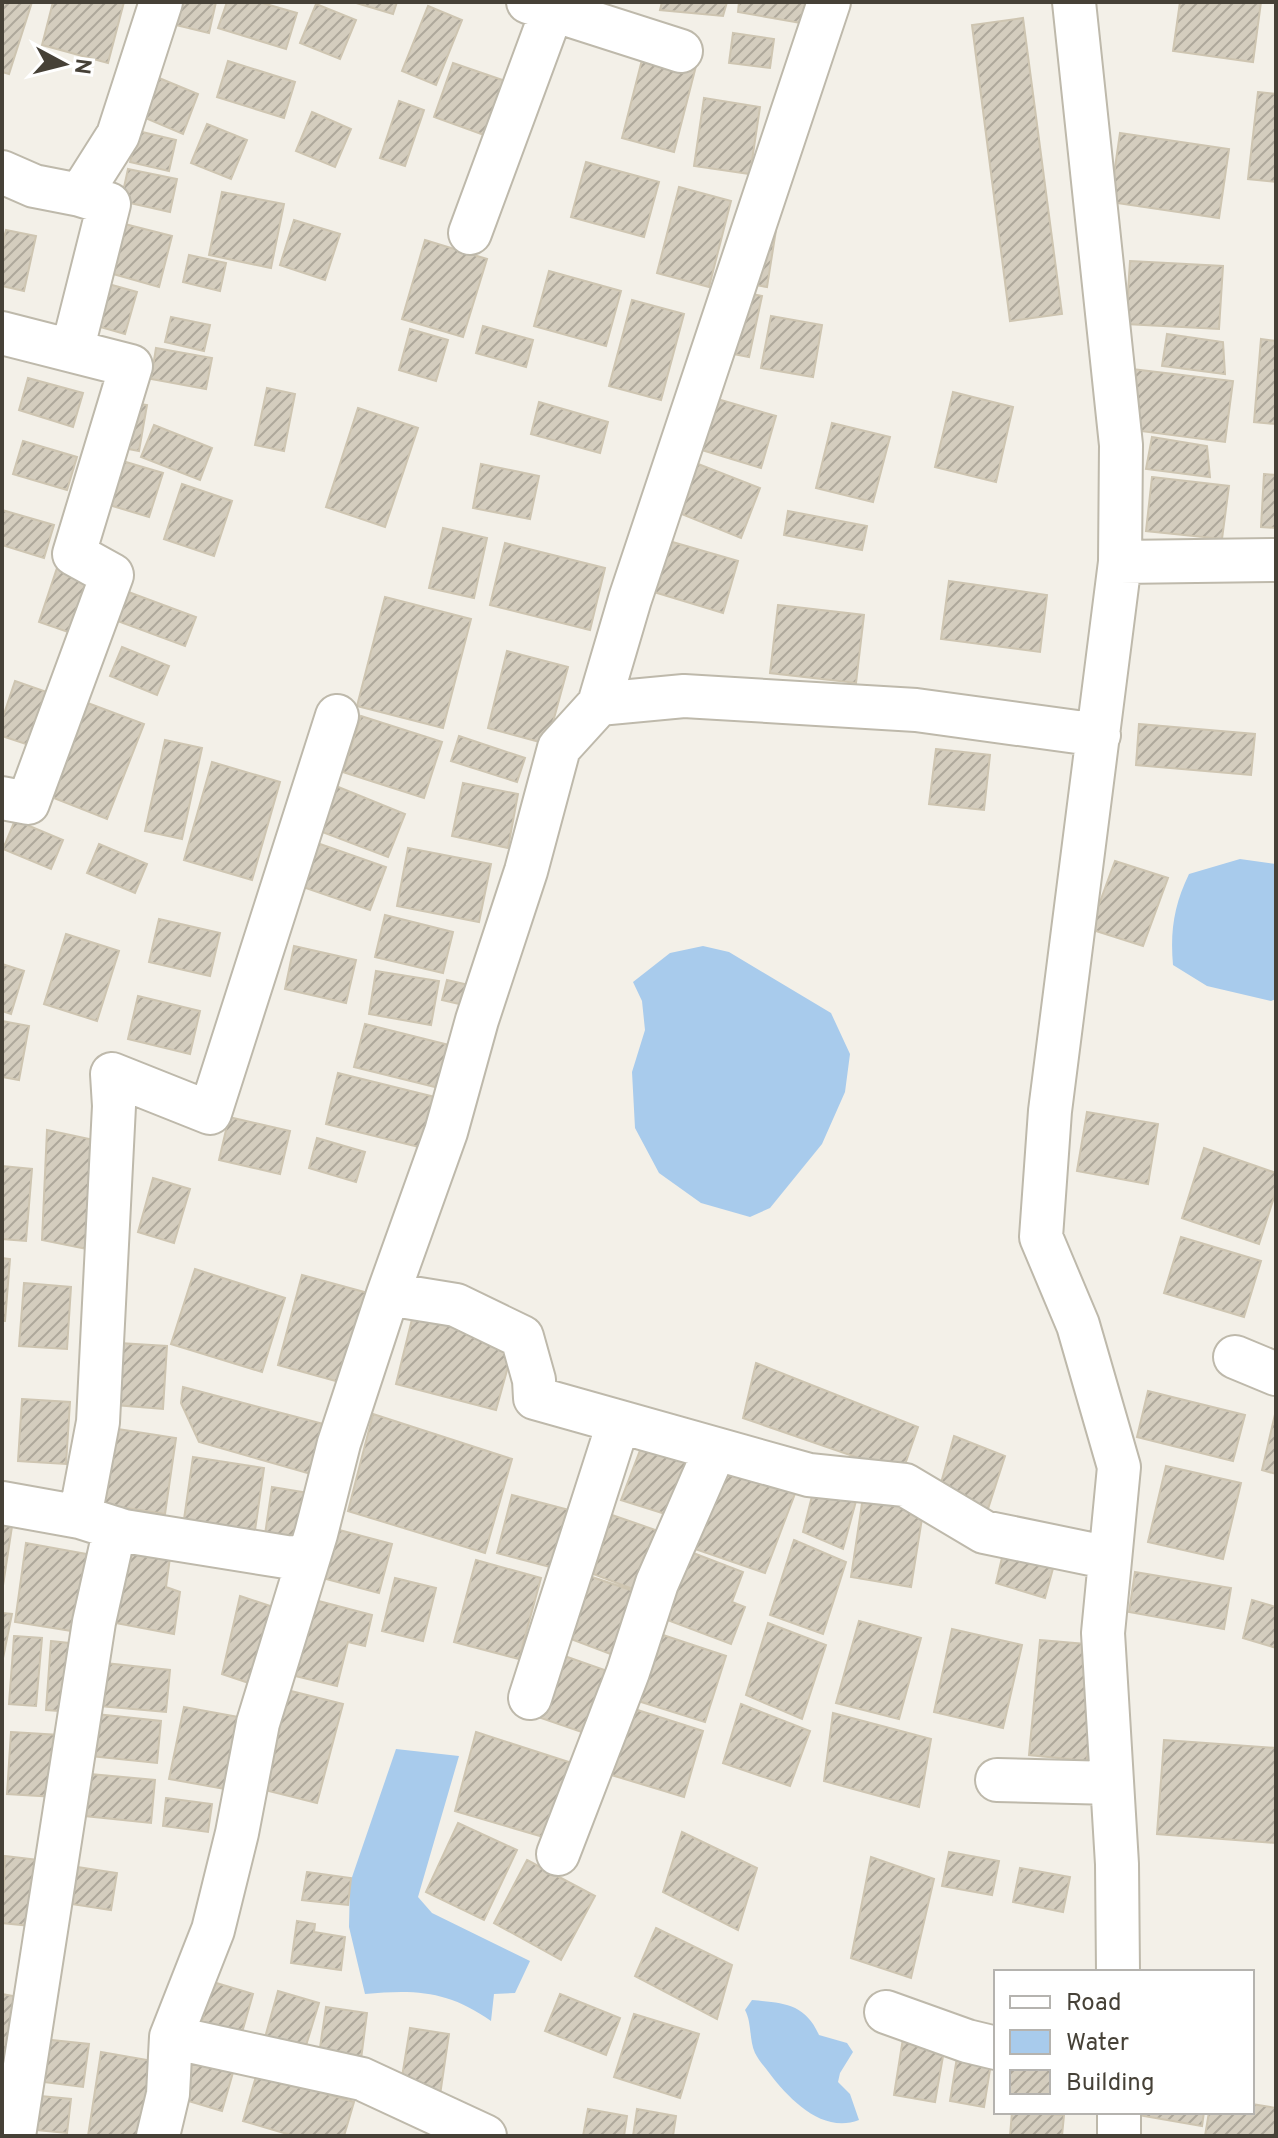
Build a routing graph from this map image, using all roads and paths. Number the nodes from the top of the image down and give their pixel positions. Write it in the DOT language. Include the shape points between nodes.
graph roads {
  1 [pos="161,2"];
  2 [pos="829,2"];
  3 [pos="1074,2"];
  4 [pos="540,6"];
  5 [pos="681,51"];
  6 [pos="2,172"];
  7 [pos="80,195"];
  8 [pos="470,233"];
  9 [pos="2,333"];
  10 [pos="72,351"];
  11 [pos="1276,560"];
  12 [pos="1120,562"];
  13 [pos="599,704"];
  14 [pos="337,716"];
  15 [pos="1099,735"];
  16 [pos="2,798"];
  17 [pos="388,1294"];
  18 [pos="1235,1357"];
  19 [pos="1276,1374"];
  20 [pos="618,1424"];
  21 [pos="715,1450"];
  22 [pos="2,1503"];
  23 [pos="98,1522"];
  24 [pos="308,1558"];
  25 [pos="1110,1558"];
  26 [pos="530,1698"];
  27 [pos="997,1780"];
  28 [pos="1112,1783"];
  29 [pos="558,1854"];
  30 [pos="1118,1970"];
  31 [pos="886,2012"];
  32 [pos="171,2037"];
  33 [pos="994,2048"];
  34 [pos="1119,2114"];
  35 [pos="14,2136"];
  36 [pos="158,2136"];
  37 [pos="485,2136"];
  38 [pos="1119,2136"];
  1 -- 7 [label="street" via="118,135"];
  2 -- 13 [label="street"];
  3 -- 12 [label="street" via="1121,445"];
  4 -- 5 [label="street"];
  4 -- 8 [label="street"];
  6 -- 7 [label="street" via="34,186"];
  7 -- 10 [label="street" via="109,204"];
  9 -- 10 [label="street"];
  10 -- 16 [label="street" via="131,366 74,554 112,575 28,803"];
  11 -- 12 [label="street"];
  12 -- 15 [label="street"];
  13 -- 15 [label="street" via="684,696 885,708"];
  13 -- 17 [label="street" via="559,748 446,1132"];
  14 -- 23 [label="street" via="210,1113 112,1074"];
  15 -- 25 [label="street" via="1050,1111 1041,1237 1078,1325 1119,1467"];
  17 -- 20 [label="street" via="456,1305 522,1337 535,1398"];
  17 -- 24 [label="street"];
  18 -- 19 [label="street"];
  20 -- 21 [label="street"];
  20 -- 26 [label="street"];
  21 -- 25 [label="street" via="809,1475 905,1485 984,1532"];
  21 -- 29 [label="street" via="657,1583"];
  22 -- 23 [label="street"];
  23 -- 24 [label="street"];
  23 -- 35 [label="street" via="94,1622"];
  24 -- 32 [label="street" via="258,1723 213,1930"];
  25 -- 28 [label="street" via="1103,1633"];
  27 -- 28 [label="street"];
  28 -- 30 [label="street"];
  31 -- 33 [label="street"];
  32 -- 36 [label="street" via="168,2094"];
  32 -- 37 [label="street" via="362,2079"];
  34 -- 38 [label="street"];
}
